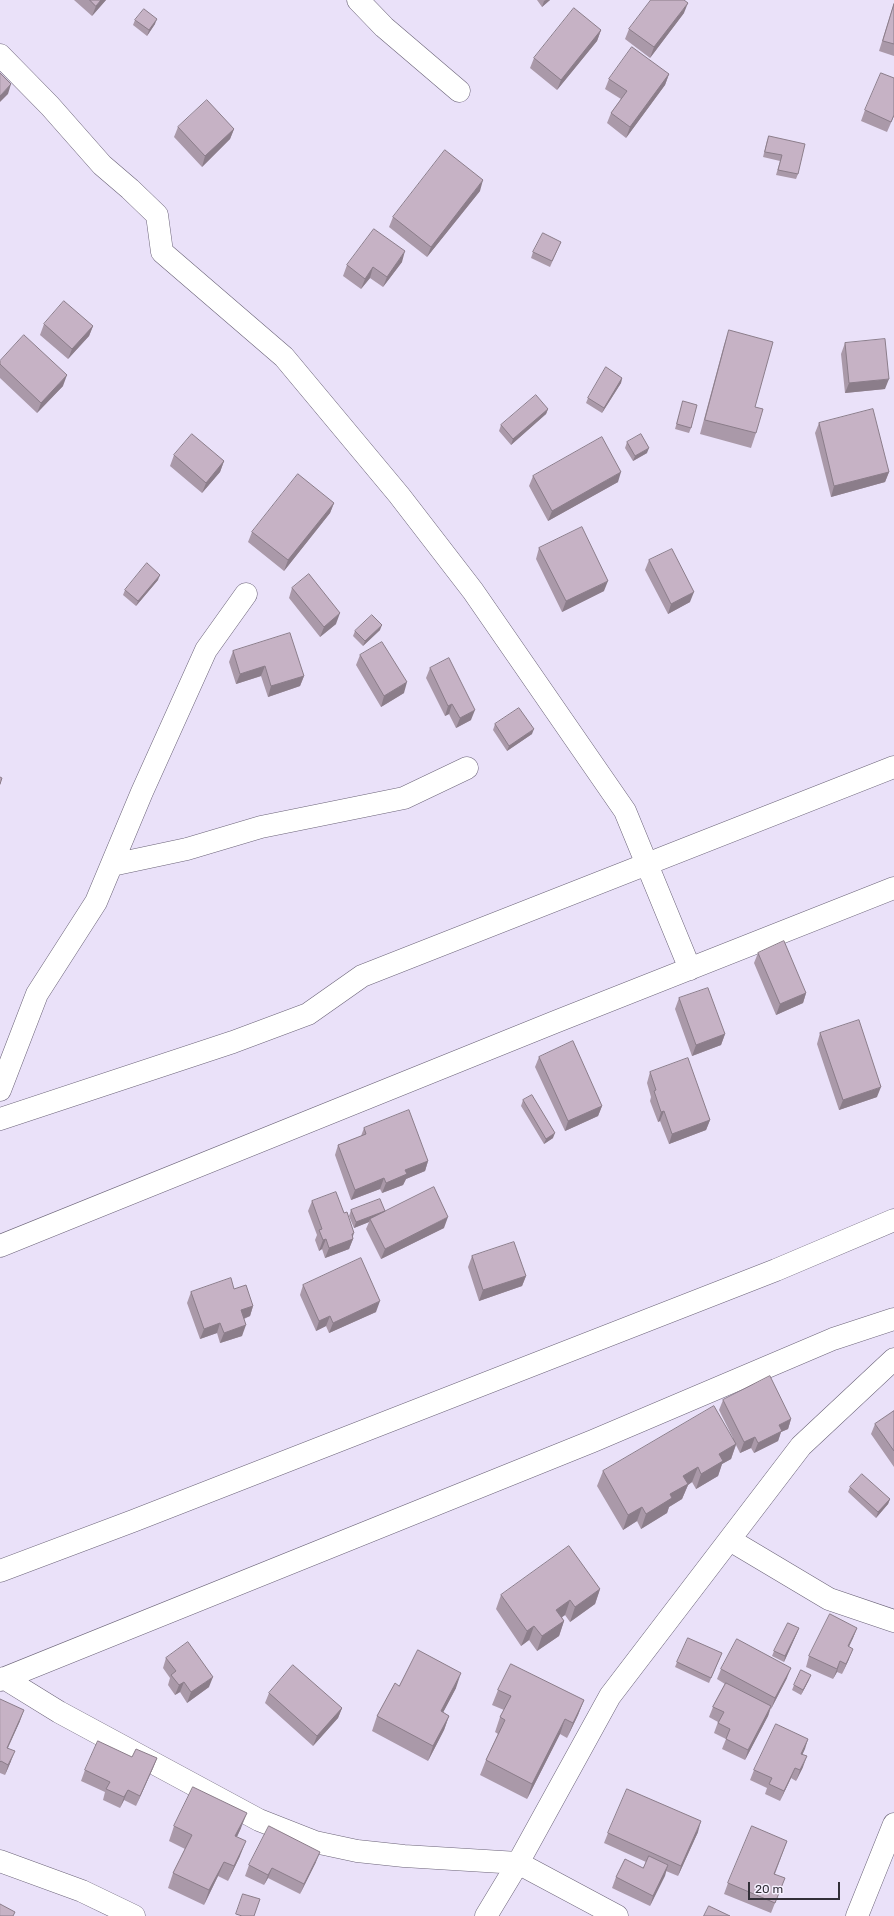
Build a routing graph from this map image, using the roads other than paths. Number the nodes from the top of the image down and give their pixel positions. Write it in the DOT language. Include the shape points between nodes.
graph roads {
  1 [pos="358,0"];
  2 [pos="0,55"];
  3 [pos="459,91"];
  4 [pos="246,594"];
  5 [pos="894,767"];
  6 [pos="467,768"];
  7 [pos="646,863"];
  8 [pos="112,865"];
  9 [pos="894,888"];
  10 [pos="690,969"];
  11 [pos="0,1090"];
  12 [pos="0,1119"];
  13 [pos="894,1220"];
  14 [pos="0,1246"];
  15 [pos="894,1319"];
  16 [pos="894,1359"];
  17 [pos="730,1540"];
  18 [pos="0,1571"];
  19 [pos="894,1621"];
  20 [pos="2,1679"];
  21 [pos="894,1824"];
  22 [pos="0,1861"];
  23 [pos="518,1863"];
  24 [pos="134,1916"];
  25 [pos="486,1916"];
  26 [pos="617,1916"];
  27 [pos="857,1916"];
  1 -- 3 [label="street" via="384,27"];
  2 -- 7 [label="street" via="102,165 157,215 162,252 284,357 399,495 473,591 625,811"];
  4 -- 8 [label="street" via="206,650"];
  5 -- 7 [label="street"];
  6 -- 8 [label="street" via="404,798 261,827 187,849"];
  7 -- 10 [label="street"];
  7 -- 12 [label="street" via="362,976 308,1014 233,1042"];
  8 -- 11 [label="street" via="96,902 38,994"];
  9 -- 10 [label="street"];
  10 -- 14 [label="street"];
  13 -- 18 [label="street" via="776,1270"];
  15 -- 20 [label="street" via="833,1338 593,1441"];
  16 -- 17 [label="street" via="801,1446"];
  17 -- 19 [label="street" via="829,1599"];
  17 -- 23 [label="street" via="610,1696"];
  20 -- 23 [label="street" via="259,1820 315,1842 357,1851 404,1856"];
  21 -- 27 [label="street"];
  22 -- 24 [label="street" via="82,1891"];
  23 -- 25 [label="street"];
  23 -- 26 [label="street"];
}
